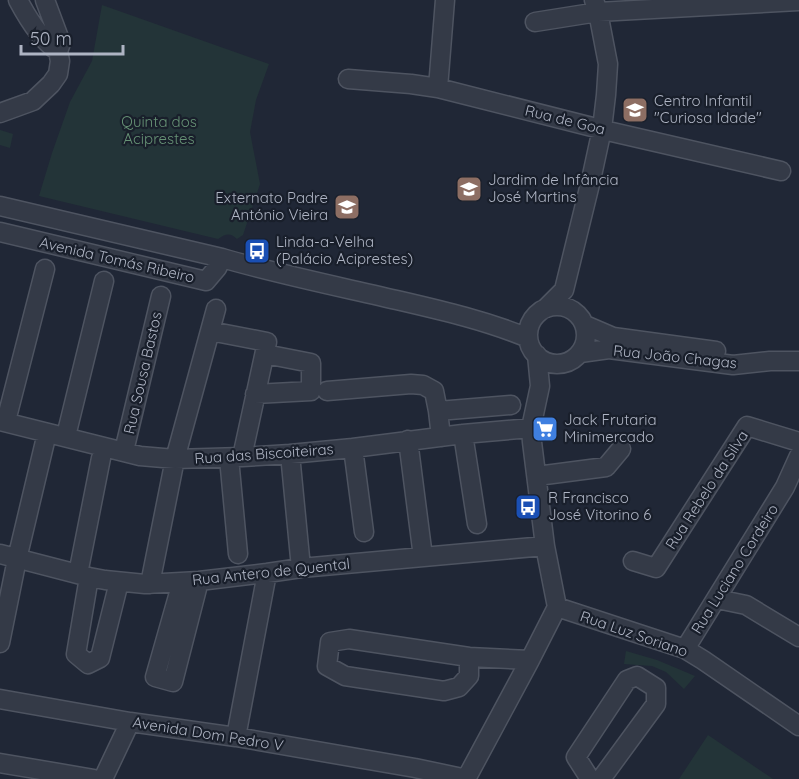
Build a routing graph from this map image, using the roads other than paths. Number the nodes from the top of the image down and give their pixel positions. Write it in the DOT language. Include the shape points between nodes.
graph roads {
  1 [pos="18,0"];
  2 [pos="45,0"];
  3 [pos="445,0"];
  4 [pos="799,1"];
  5 [pos="596,6"];
  6 [pos="535,22"];
  7 [pos="58,51"];
  8 [pos="348,80"];
  9 [pos="438,88"];
  10 [pos="0,113"];
  11 [pos="602,129"];
  12 [pos="781,171"];
  13 [pos="1,210"];
  14 [pos="0,232"];
  15 [pos="222,258"];
  16 [pos="45,269"];
  17 [pos="104,281"];
  18 [pos="564,290"];
  19 [pos="161,296"];
  20 [pos="546,308"];
  21 [pos="216,309"];
  22 [pos="579,318"];
  23 [pos="530,329"];
  24 [pos="210,331"];
  25 [pos="266,348"];
  26 [pos="580,352"];
  27 [pos="537,355"];
  28 [pos="799,361"];
  29 [pos="770,362"];
  30 [pos="554,364"];
  31 [pos="540,386"];
  32 [pos="327,392"];
  33 [pos="255,394"];
  34 [pos="511,405"];
  35 [pos="438,411"];
  36 [pos="3,421"];
  37 [pos="531,428"];
  38 [pos="47,433"];
  39 [pos="463,434"];
  40 [pos="66,436"];
  41 [pos="441,437"];
  42 [pos="408,440"];
  43 [pos="799,442"];
  44 [pos="353,448"];
  45 [pos="621,448"];
  46 [pos="124,451"];
  47 [pos="290,454"];
  48 [pos="799,456"];
  49 [pos="101,458"];
  50 [pos="235,458"];
  51 [pos="176,459"];
  52 [pos="537,476"];
  53 [pos="792,492"];
  54 [pos="477,524"];
  55 [pos="364,532"];
  56 [pos="545,546"];
  57 [pos="238,554"];
  58 [pos="9,556"];
  59 [pos="423,557"];
  60 [pos="633,561"];
  61 [pos="301,568"];
  62 [pos="267,573"];
  63 [pos="84,575"];
  64 [pos="120,582"];
  65 [pos="150,584"];
  66 [pos="717,599"];
  67 [pos="557,607"];
  68 [pos="799,637"];
  69 [pos="0,643"];
  70 [pos="685,649"];
  71 [pos="469,657"];
  72 [pos="530,660"];
  73 [pos="0,699"];
  74 [pos="130,722"];
  75 [pos="799,726"];
  76 [pos="236,737"];
  77 [pos="0,764"];
  78 [pos="415,774"];
  79 [pos="82,778"];
  80 [pos="104,779"];
  81 [pos="466,779"];
  82 [pos="590,779"];
  83 [pos="601,779"];
  1 -- 7 [label="street" via="49,45"];
  2 -- 7 [label="street" via="61,43"];
  3 -- 9 [label="street"];
  4 -- 5 [label="street"];
  5 -- 6 [label="street"];
  5 -- 11 [label="street" via="608,64"];
  7 -- 10 [label="street" via="60,61 51,84 33,101"];
  8 -- 9 [label="street, Rua de Goa"];
  9 -- 11 [label="street, Rua de Goa"];
  11 -- 12 [label="street, Rua de Goa"];
  11 -- 18 [label="street"];
  13 -- 15 [label="street, Avenida Tomás Ribeiro"];
  14 -- 15 [label="street, Avenida Tomás Ribeiro" via="206,281"];
  15 -- 23 [label="street, Avenida Tomás Ribeiro" via="438,309 507,318"];
  16 -- 36 [label="street"];
  17 -- 40 [label="street"];
  18 -- 20 [label="street"];
  18 -- 22 [label="street"];
  19 -- 46 [label="street, Rua Sousa Bastos"];
  20 -- 22 [label="street" via="565,307"];
  20 -- 23 [label="street" via="538,313"];
  21 -- 24 [label="street"];
  22 -- 26 [label="street" via="586,334"];
  22 -- 29 [label="street, Rua João Chagas" via="613,337"];
  23 -- 27 [label="street" via="531,347"];
  24 -- 25 [label="street"];
  24 -- 51 [label="street"];
  25 -- 33 [label="street"];
  25 -- 33 [label="street" via="311,363 310,391"];
  26 -- 29 [label="street, Rua João Chagas" via="609,349 733,365"];
  26 -- 30 [label="street" via="573,359"];
  27 -- 30 [label="street"];
  27 -- 31 [label="street"];
  28 -- 29 [label="street, Rua João Chagas"];
  30 -- 31 [label="street"];
  31 -- 37 [label="street"];
  32 -- 35 [label="street" via="423,385 434,391"];
  33 -- 50 [label="street"];
  34 -- 35 [label="street"];
  35 -- 41 [label="street"];
  36 -- 38 [label="street, Rua das Biscoiteiras"];
  37 -- 39 [label="street, Rua das Biscoiteiras"];
  37 -- 52 [label="street"];
  38 -- 40 [label="street, Rua das Biscoiteiras"];
  38 -- 58 [label="street"];
  39 -- 41 [label="street, Rua das Biscoiteiras"];
  39 -- 54 [label="street"];
  40 -- 46 [label="street, Rua das Biscoiteiras"];
  41 -- 42 [label="street, Rua das Biscoiteiras"];
  42 -- 44 [label="street, Rua das Biscoiteiras"];
  42 -- 59 [label="street"];
  43 -- 60 [label="street, Rua Rebelo da Silva" via="747,426 656,568"];
  44 -- 47 [label="street, Rua das Biscoiteiras"];
  44 -- 55 [label="street"];
  45 -- 52 [label="street" via="606,467"];
  46 -- 51 [label="street, Rua das Biscoiteiras"];
  47 -- 50 [label="street, Rua das Biscoiteiras"];
  47 -- 61 [label="street"];
  48 -- 53 [label="street, Rua Luciano Cordeiro"];
  49 -- 63 [label="street"];
  50 -- 51 [label="street, Rua das Biscoiteiras"];
  50 -- 57 [label="street"];
  51 -- 65 [label="street"];
  52 -- 56 [label="street"];
  53 -- 66 [label="street, Rua Luciano Cordeiro"];
  56 -- 59 [label="street, Rua Antero de Quental"];
  56 -- 67 [label="street"];
  58 -- 63 [label="street, Rua Antero de Quental"];
  58 -- 69 [label="street"];
  59 -- 61 [label="street, Rua Antero de Quental"];
  61 -- 62 [label="street, Rua Antero de Quental"];
  62 -- 65 [label="street, Rua Antero de Quental"];
  62 -- 76 [label="street"];
  63 -- 64 [label="street, Rua Antero de Quental"];
  63 -- 64 [label="street" via="76,654 88,664 100,658"];
  64 -- 65 [label="street, Rua Antero de Quental"];
  66 -- 68 [label="street" via="746,605"];
  66 -- 70 [label="street, Rua Luciano Cordeiro"];
  67 -- 70 [label="street, Rua Luz Soriano"];
  67 -- 72 [label="street"];
  70 -- 75 [label="street, Rua Luz Soriano"];
  71 -- 71 [label="street" via="349,639 330,642 327,666 345,676 444,692 459,687 469,676"];
  71 -- 72 [label="street"];
  72 -- 81 [label="street"];
  73 -- 74 [label="street, Avenida Dom Pedro V"];
  74 -- 76 [label="street, Avenida Dom Pedro V"];
  74 -- 80 [label="street"];
  76 -- 78 [label="street, Avenida Dom Pedro V"];
  77 -- 79 [label="street"];
  78 -- 81 [label="street, Avenida Dom Pedro V"];
  82 -- 83 [label="street" via="576,757 627,680 637,676 656,688 656,704"];
}
